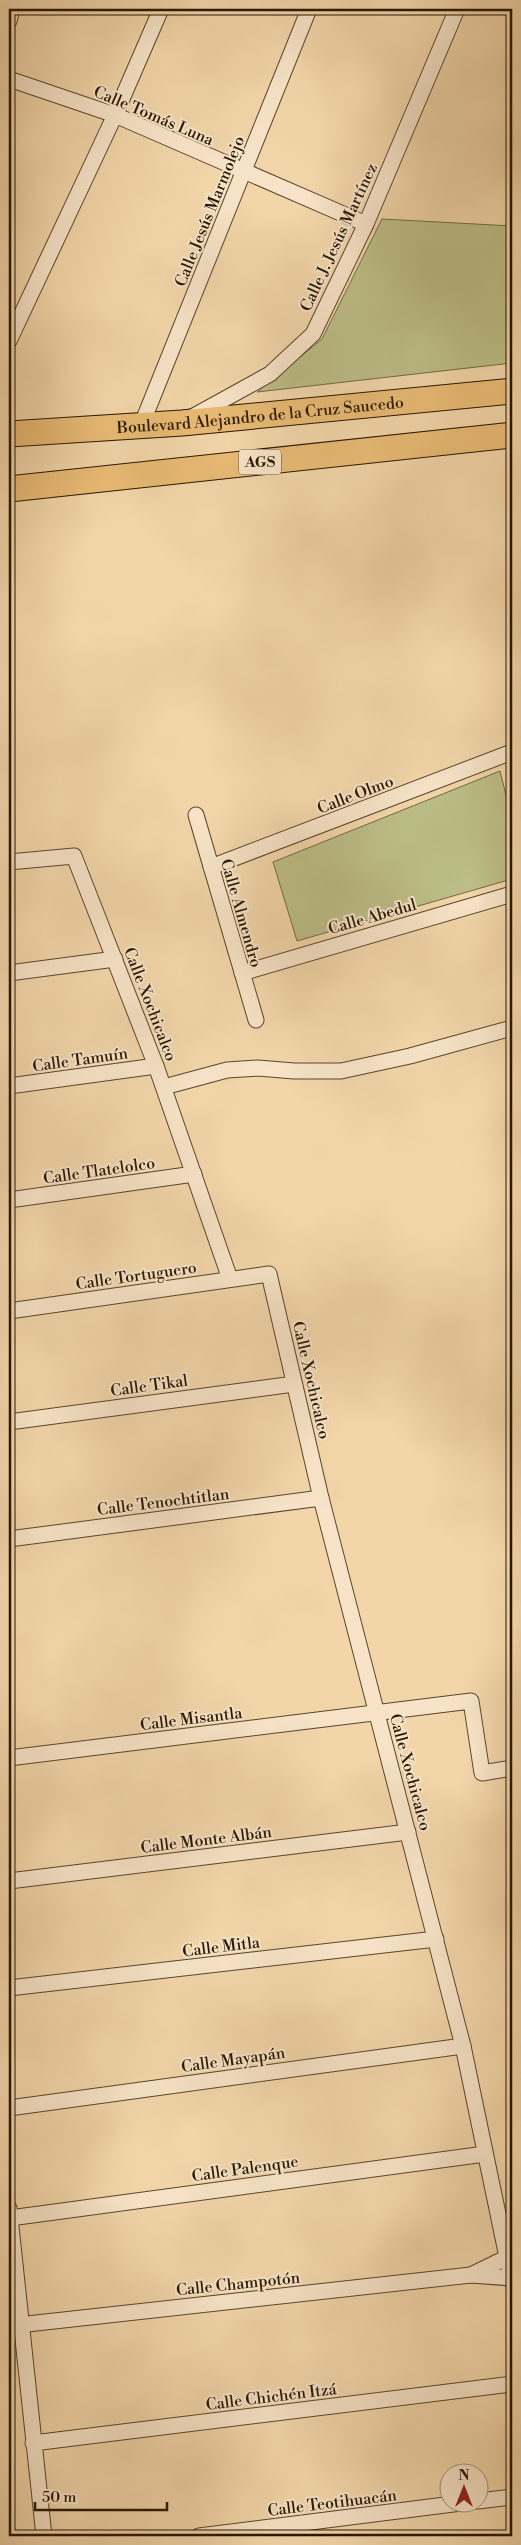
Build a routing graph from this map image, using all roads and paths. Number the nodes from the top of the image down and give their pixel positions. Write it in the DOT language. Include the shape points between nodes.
graph roads {
  1 [pos="12,9"];
  2 [pos="161,9"];
  3 [pos="309,9"];
  4 [pos="457,9"];
  5 [pos="9,20"];
  6 [pos="9,80"];
  7 [pos="116,115"];
  8 [pos="244,172"];
  9 [pos="366,224"];
  10 [pos="9,341"];
  11 [pos="512,391"];
  12 [pos="182,423"];
  13 [pos="141,426"];
  14 [pos="9,434"];
  15 [pos="512,436"];
  16 [pos="9,489"];
  17 [pos="512,752"];
  18 [pos="196,815"];
  19 [pos="9,862"];
  20 [pos="211,867"];
  21 [pos="512,894"];
  22 [pos="115,959"];
  23 [pos="9,973"];
  24 [pos="242,973"];
  25 [pos="256,1020"];
  26 [pos="512,1028"];
  27 [pos="156,1066"];
  28 [pos="9,1086"];
  29 [pos="164,1087"];
  30 [pos="194,1174"];
  31 [pos="9,1200"];
  32 [pos="269,1274"];
  33 [pos="230,1278"];
  34 [pos="9,1311"];
  35 [pos="294,1384"];
  36 [pos="9,1422"];
  37 [pos="321,1498"];
  38 [pos="9,1539"];
  39 [pos="377,1712"];
  40 [pos="9,1758"];
  41 [pos="512,1768"];
  42 [pos="408,1832"];
  43 [pos="9,1881"];
  44 [pos="436,1939"];
  45 [pos="9,1988"];
  46 [pos="463,2046"];
  47 [pos="9,2108"];
  48 [pos="485,2154"];
  49 [pos="9,2213"];
  50 [pos="510,2256"];
  51 [pos="471,2275"];
  52 [pos="512,2279"];
  53 [pos="15,2325"];
  54 [pos="512,2384"];
  55 [pos="33,2443"];
  56 [pos="512,2497"];
  57 [pos="488,2500"];
  58 [pos="438,2506"];
  59 [pos="44,2536"];
  60 [pos="199,2536"];
  1 -- 5 [label="street"];
  2 -- 7 [label="street"];
  3 -- 8 [label="street, Calle Jesús Marmolejo"];
  4 -- 9 [label="street, Calle J. Jesús Martínez"];
  6 -- 7 [label="street, Calle Tomás Luna"];
  7 -- 8 [label="street, Calle Tomás Luna"];
  7 -- 10 [label="street"];
  8 -- 9 [label="street, Calle Tomás Luna"];
  8 -- 13 [label="street, Calle Jesús Marmolejo"];
  9 -- 12 [label="street, Calle J. Jesús Martínez" via="313,334 270,374"];
  11 -- 12 [label="highway, Boulevard Alejandro de la Cruz Saucedo"];
  12 -- 13 [label="highway, Boulevard Alejandro de la Cruz Saucedo"];
  13 -- 14 [label="highway, Boulevard Alejandro de la Cruz Saucedo"];
  15 -- 16 [label="highway, AGS"];
  17 -- 20 [label="street, Calle Olmo"];
  18 -- 20 [label="street, Calle Almendro"];
  19 -- 22 [label="street, Calle Xochicalco" via="74,856"];
  20 -- 24 [label="street, Calle Almendro"];
  21 -- 24 [label="street, Calle Abedul"];
  22 -- 23 [label="street"];
  22 -- 27 [label="street, Calle Xochicalco"];
  24 -- 25 [label="street, Calle Almendro"];
  26 -- 29 [label="street" via="340,1071 227,1070"];
  27 -- 28 [label="street, Calle Tamuín"];
  27 -- 29 [label="street, Calle Xochicalco"];
  29 -- 30 [label="street, Calle Xochicalco"];
  30 -- 31 [label="street, Calle Tlatelolco"];
  30 -- 33 [label="street, Calle Xochicalco"];
  32 -- 33 [label="street, Calle Tortuguero"];
  32 -- 35 [label="street, Calle Xochicalco"];
  33 -- 34 [label="street, Calle Tortuguero"];
  35 -- 36 [label="street, Calle Tikal"];
  35 -- 37 [label="street, Calle Xochicalco"];
  37 -- 38 [label="street, Calle Tenochtitlan"];
  37 -- 39 [label="street, Calle Xochicalco"];
  39 -- 40 [label="street, Calle Misantla"];
  39 -- 41 [label="street, Calle Misantla" via="471,1702 482,1773"];
  39 -- 42 [label="street, Calle Xochicalco"];
  42 -- 43 [label="street, Calle Monte Albán"];
  42 -- 44 [label="street, Calle Xochicalco"];
  44 -- 45 [label="street, Calle Mitla"];
  44 -- 46 [label="street, Calle Xochicalco"];
  46 -- 47 [label="street, Calle Mayapán"];
  46 -- 48 [label="street, Calle Xochicalco"];
  48 -- 49 [label="street, Calle Palenque"];
  48 -- 50 [label="street, Calle Xochicalco"];
  49 -- 53 [label="street"];
  50 -- 51 [label="street"];
  50 -- 52 [label="street, Calle Xochicalco"];
  51 -- 52 [label="street"];
  51 -- 53 [label="street, Calle Champotón"];
  53 -- 55 [label="street"];
  54 -- 55 [label="street, Calle Chichén Itzá"];
  55 -- 59 [label="street"];
  56 -- 57 [label="street"];
  58 -- 60 [label="street, Calle Teotihuacán"];
}
